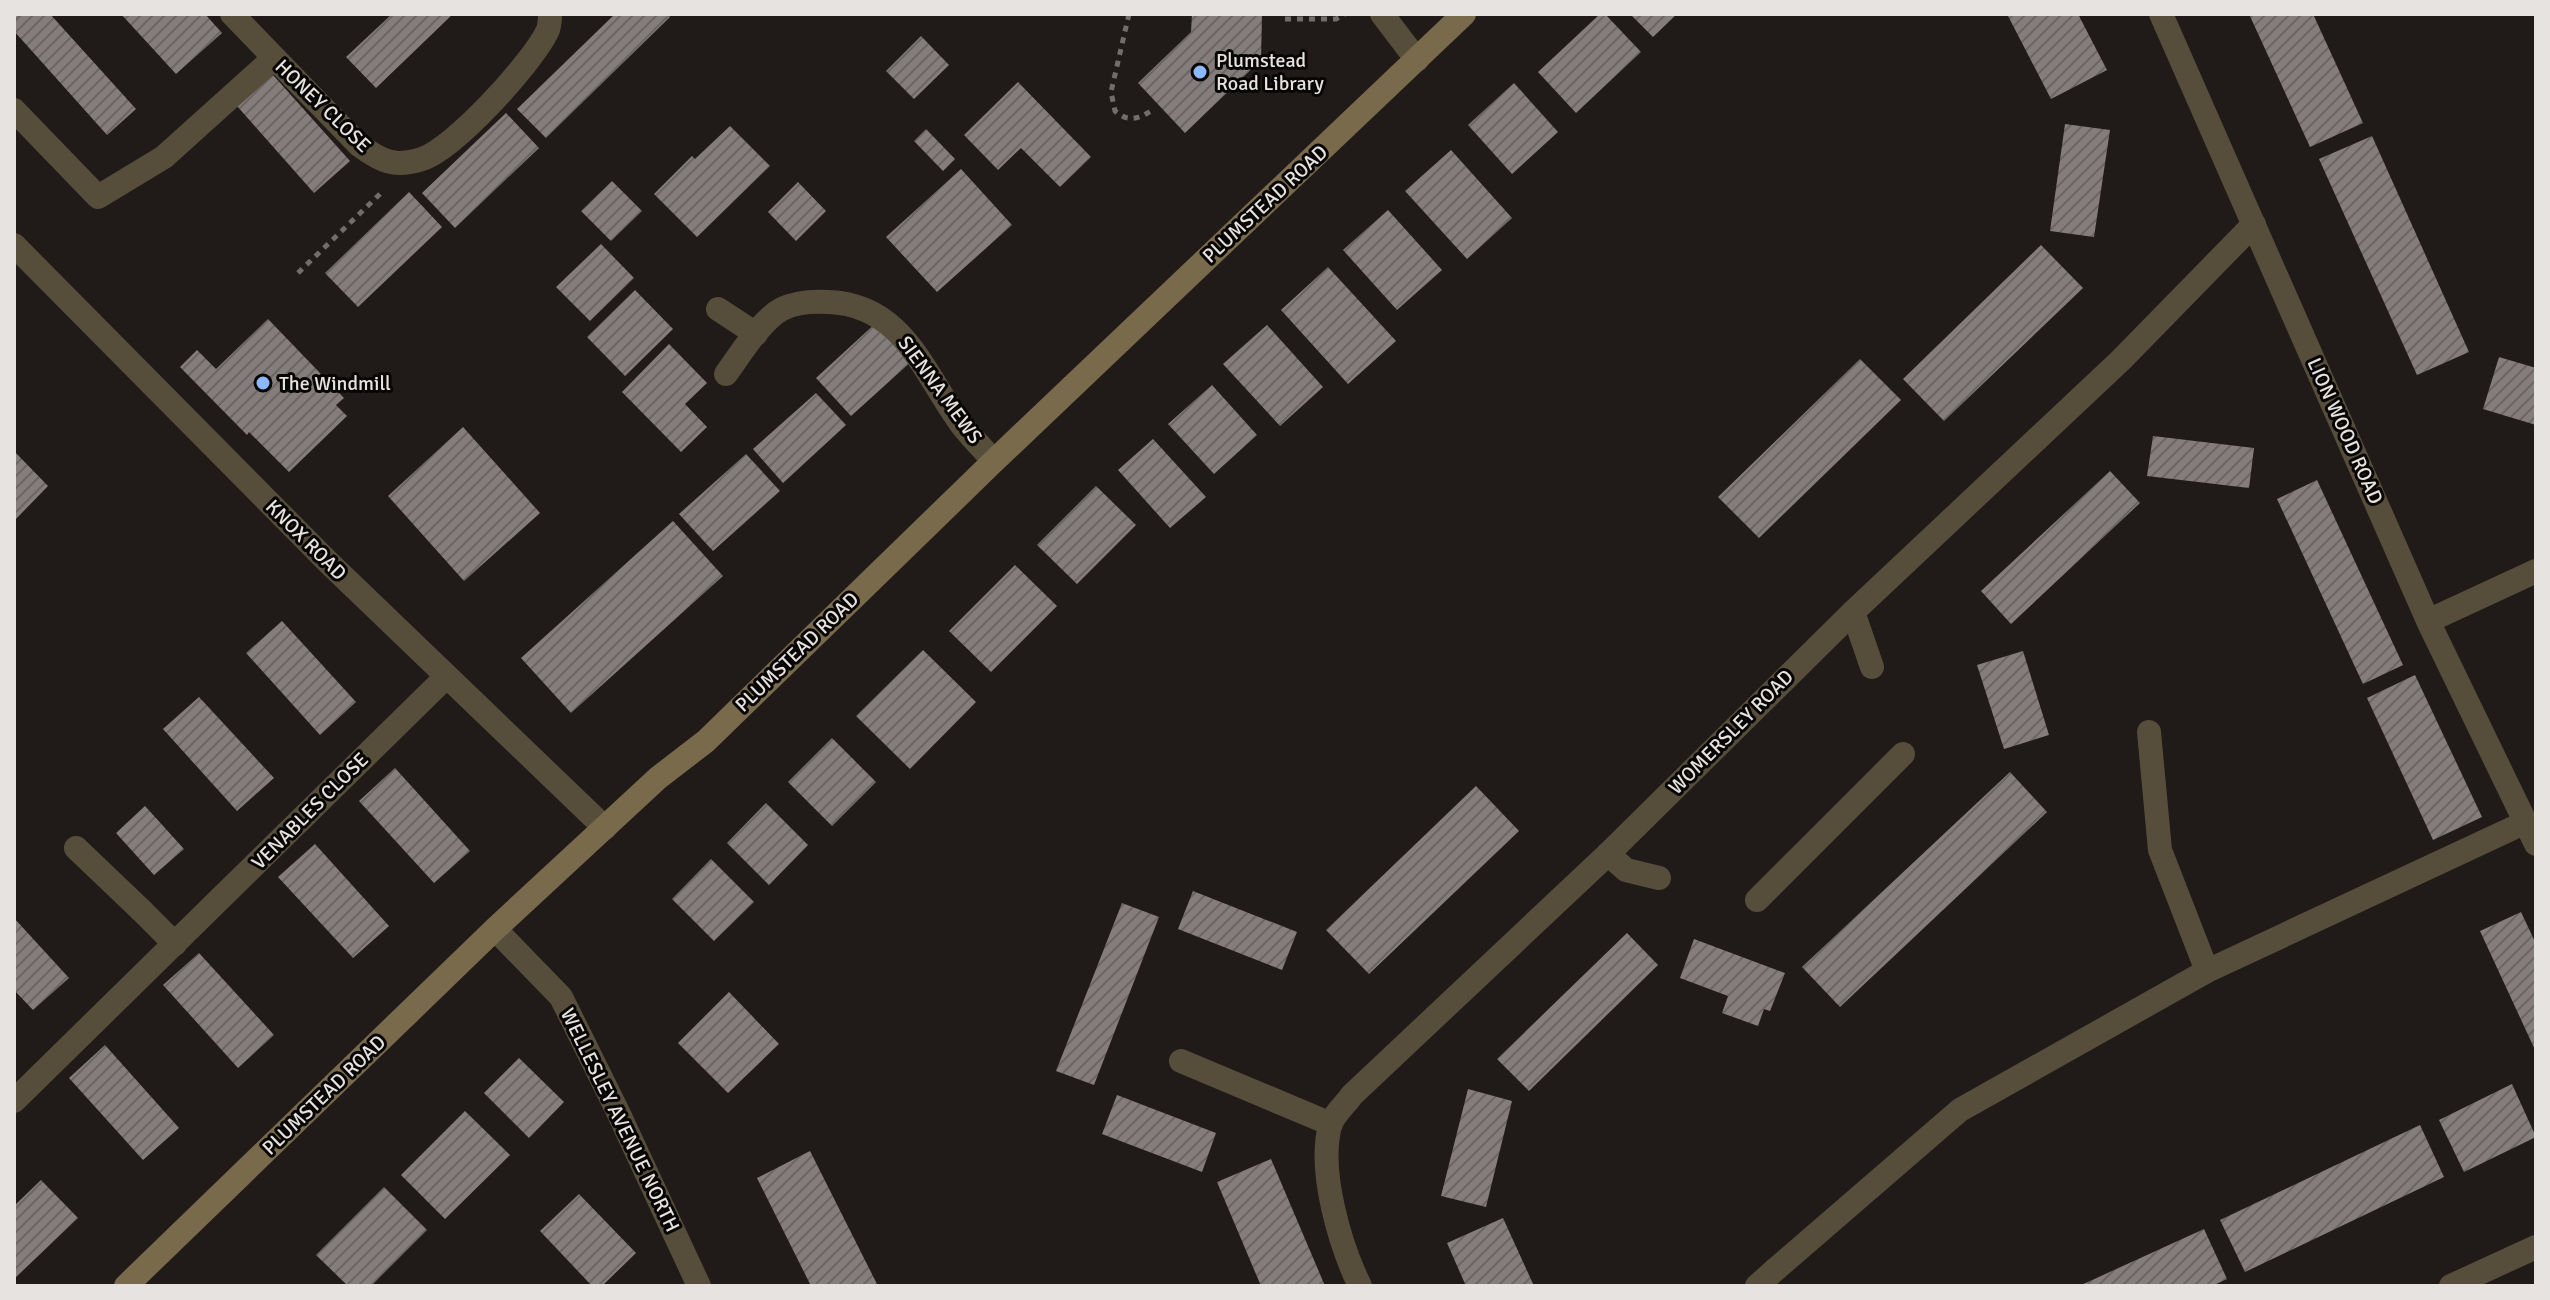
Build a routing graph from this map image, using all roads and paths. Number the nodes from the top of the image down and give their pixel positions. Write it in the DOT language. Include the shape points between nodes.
graph roads {
  1 [pos="232,14"];
  2 [pos="550,14"];
  3 [pos="1129,14"];
  4 [pos="1345,14"];
  5 [pos="1382,14"];
  6 [pos="1464,14"];
  7 [pos="2161,14"];
  8 [pos="1285,19"];
  9 [pos="274,58"];
  10 [pos="1417,60"];
  11 [pos="1154,109"];
  12 [pos="14,110"];
  13 [pos="382,162"];
  14 [pos="2254,224"];
  15 [pos="14,245"];
  16 [pos="298,273"];
  17 [pos="718,309"];
  18 [pos="756,334"];
  19 [pos="726,374"];
  20 [pos="994,461"];
  21 [pos="2536,571"];
  22 [pos="1853,612"];
  23 [pos="2428,621"];
  24 [pos="1872,667"];
  25 [pos="446,677"];
  26 [pos="2149,732"];
  27 [pos="1903,754"];
  28 [pos="605,828"];
  29 [pos="2531,833"];
  30 [pos="76,848"];
  31 [pos="1608,854"];
  32 [pos="1659,878"];
  33 [pos="1757,900"];
  34 [pos="495,929"];
  35 [pos="175,944"];
  36 [pos="2207,971"];
  37 [pos="1181,1061"];
  38 [pos="14,1101"];
  39 [pos="1331,1124"];
  40 [pos="2536,1247"];
  41 [pos="126,1286"];
  42 [pos="699,1286"];
  43 [pos="1360,1286"];
  44 [pos="1757,1286"];
  45 [pos="2451,1286"];
  1 -- 9 [label="street, HONEY CLOSE"];
  2 -- 13 [label="street, HONEY CLOSE" via="549,29 533,53 446,145 424,159"];
  3 -- 11 [label="path" via="1111,92 1115,111 1133,120"];
  4 -- 8 [label="path" via="1336,19"];
  5 -- 10 [label="street"];
  6 -- 10 [label="main road, PLUMSTEAD ROAD"];
  7 -- 14 [label="street, LION WOOD ROAD"];
  9 -- 12 [label="street" via="164,157 98,197"];
  9 -- 13 [label="street, HONEY CLOSE"];
  10 -- 20 [label="main road, PLUMSTEAD ROAD"];
  13 -- 16 [label="path" via="381,193"];
  14 -- 22 [label="street, WOMERSLEY ROAD" via="2121,360"];
  14 -- 23 [label="street, LION WOOD ROAD"];
  15 -- 25 [label="street, KNOX ROAD"];
  17 -- 18 [label="street"];
  18 -- 19 [label="street, SIENNA MEWS"];
  18 -- 20 [label="street, SIENNA MEWS" via="781,310 813,301 868,309 919,357 961,425"];
  20 -- 28 [label="main road, PLUMSTEAD ROAD" via="706,741"];
  21 -- 23 [label="street"];
  22 -- 24 [label="street"];
  22 -- 31 [label="street, WOMERSLEY ROAD"];
  23 -- 29 [label="street, LION WOOD ROAD"];
  25 -- 28 [label="street, KNOX ROAD"];
  25 -- 35 [label="street, VENABLES CLOSE"];
  26 -- 36 [label="street" via="2160,850"];
  27 -- 33 [label="street"];
  28 -- 34 [label="main road, PLUMSTEAD ROAD"];
  29 -- 36 [label="street"];
  30 -- 35 [label="street"];
  31 -- 32 [label="street" via="1626,870"];
  31 -- 39 [label="street, WOMERSLEY ROAD" via="1352,1095"];
  34 -- 41 [label="main road, PLUMSTEAD ROAD"];
  34 -- 42 [label="street, WELLESLEY AVENUE NORTH" via="561,997"];
  35 -- 38 [label="street, VENABLES CLOSE"];
  36 -- 44 [label="street" via="1960,1110"];
  37 -- 39 [label="street"];
  39 -- 43 [label="street" via="1326,1177 1348,1261"];
  40 -- 45 [label="street"];
}
